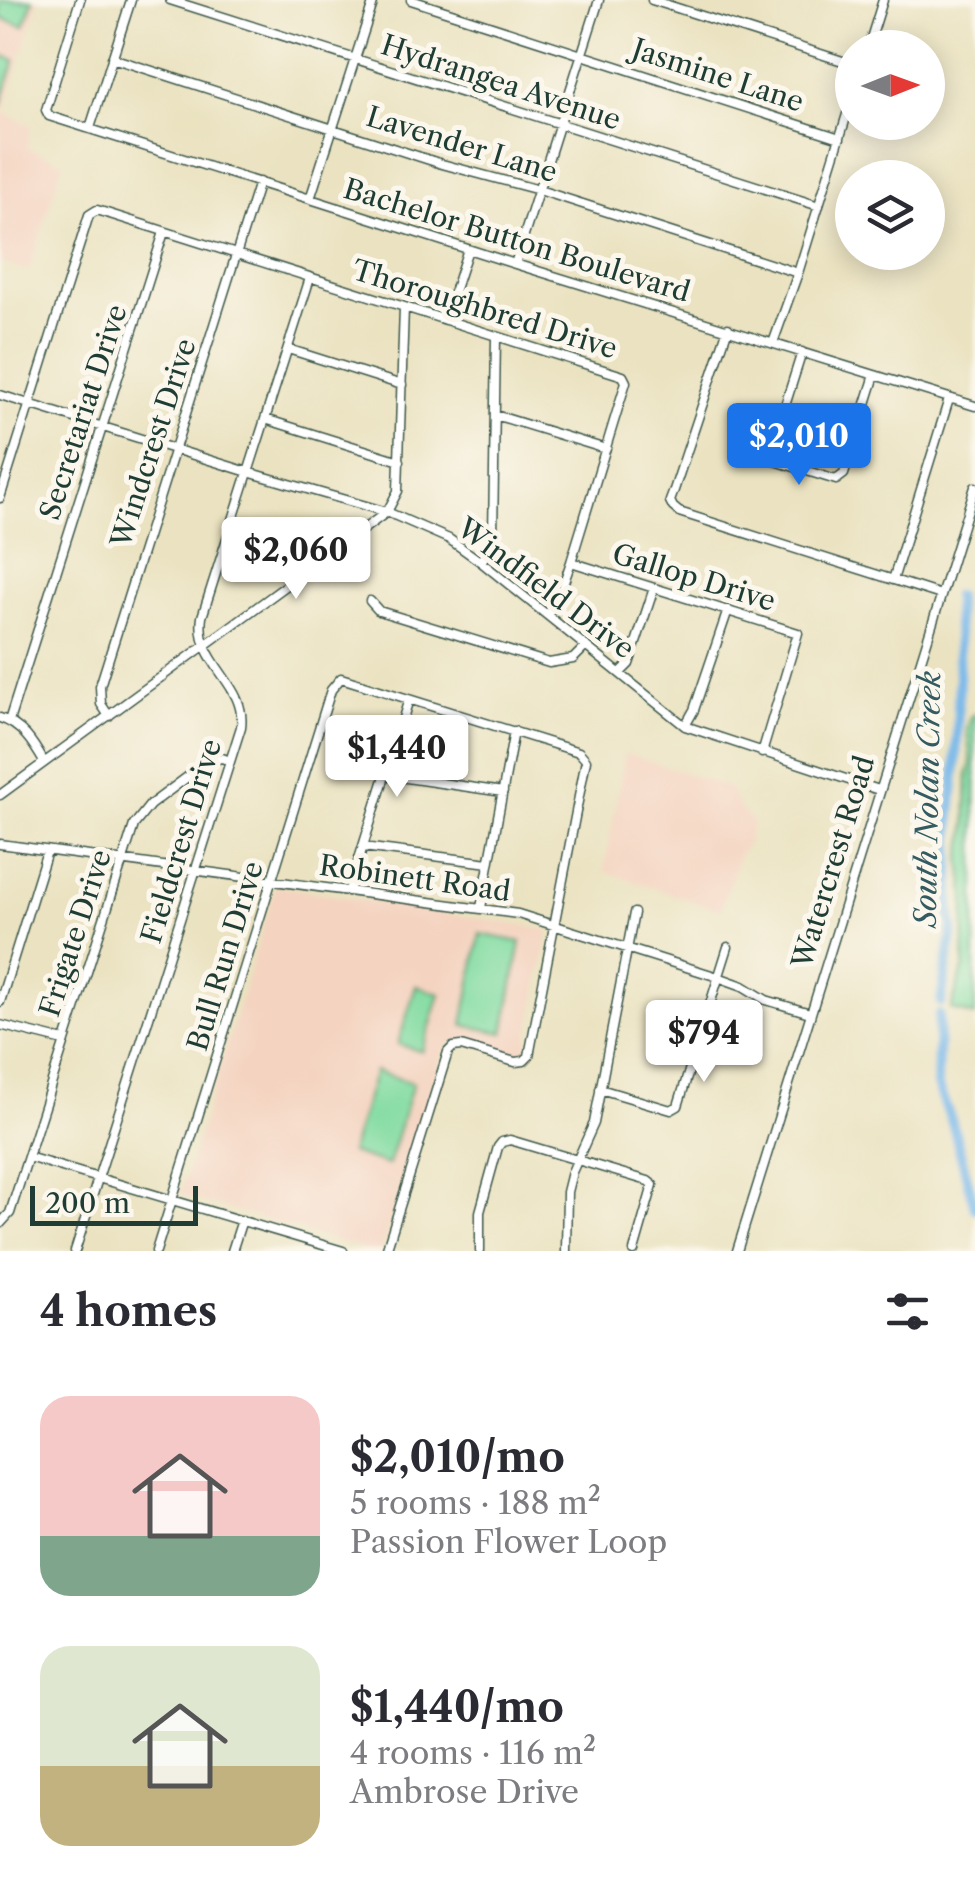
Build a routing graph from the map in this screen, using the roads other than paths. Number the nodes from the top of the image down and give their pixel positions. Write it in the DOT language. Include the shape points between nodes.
graph roads {
  1 [pos="80,0"];
  2 [pos="131,0"];
  3 [pos="170,0"];
  4 [pos="374,0"];
  5 [pos="411,0"];
  6 [pos="599,0"];
  7 [pos="652,0"];
  8 [pos="883,0"];
  9 [pos="874,30"];
  10 [pos="582,54"];
  11 [pos="112,58"];
  12 [pos="355,59"];
  13 [pos="835,59"];
  14 [pos="560,124"];
  15 [pos="90,128"];
  16 [pos="333,129"];
  17 [pos="835,136"];
  18 [pos="839,140"];
  19 [pos="259,182"];
  20 [pos="538,190"];
  21 [pos="310,199"];
  22 [pos="819,206"];
  23 [pos="164,232"];
  24 [pos="468,249"];
  25 [pos="236,255"];
  26 [pos="515,264"];
  27 [pos="798,273"];
  28 [pos="310,278"];
  29 [pos="404,307"];
  30 [pos="445,320"];
  31 [pos="728,328"];
  32 [pos="496,336"];
  33 [pos="773,342"];
  34 [pos="288,349"];
  35 [pos="802,352"];
  36 [pos="875,375"];
  37 [pos="402,385"];
  38 [pos="0,395"];
  39 [pos="949,399"];
  40 [pos="29,404"];
  41 [pos="975,406"];
  42 [pos="495,415"];
  43 [pos="264,419"];
  44 [pos="102,426"];
  45 [pos="606,449"];
  46 [pos="175,450"];
  47 [pos="400,462"];
  48 [pos="248,472"];
  49 [pos="975,487"];
  50 [pos="0,498"];
  51 [pos="387,512"];
  52 [pos="481,562"];
  53 [pos="571,562"];
  54 [pos="893,580"];
  55 [pos="654,588"];
  56 [pos="940,595"];
  57 [pos="370,602"];
  58 [pos="728,610"];
  59 [pos="546,615"];
  60 [pos="203,646"];
  61 [pos="586,646"];
  62 [pos="620,673"];
  63 [pos="409,699"];
  64 [pos="108,716"];
  65 [pos="4,719"];
  66 [pos="685,726"];
  67 [pos="514,732"];
  68 [pos="762,753"];
  69 [pos="230,761"];
  70 [pos="44,762"];
  71 [pos="386,775"];
  72 [pos="879,790"];
  73 [pos="503,792"];
  74 [pos="0,795"];
  75 [pos="0,844"];
  76 [pos="362,847"];
  77 [pos="47,851"];
  78 [pos="121,860"];
  79 [pos="489,864"];
  80 [pos="195,871"];
  81 [pos="272,882"];
  82 [pos="349,891"];
  83 [pos="481,908"];
  84 [pos="634,914"];
  85 [pos="555,925"];
  86 [pos="728,946"];
  87 [pos="627,947"];
  88 [pos="718,977"];
  89 [pos="0,1002"];
  90 [pos="810,1013"];
  91 [pos="0,1025"];
  92 [pos="64,1041"];
  93 [pos="600,1089"];
  94 [pos="28,1157"];
  95 [pos="578,1161"];
  96 [pos="99,1177"];
  97 [pos="172,1200"];
  98 [pos="242,1220"];
  99 [pos="0,1224"];
  100 [pos="312,1247"];
  101 [pos="75,1251"];
  102 [pos="156,1251"];
  103 [pos="232,1251"];
  104 [pos="342,1251"];
  105 [pos="386,1251"];
  106 [pos="480,1251"];
  107 [pos="566,1251"];
  108 [pos="634,1251"];
  109 [pos="737,1251"];
  1 -- 15 [label="street, Bachelor Button Boulevard" via="46,110"];
  2 -- 11 [label="street"];
  3 -- 12 [label="street, Hydrangea Avenue"];
  4 -- 12 [label="street"];
  5 -- 10 [label="street, Jasmine Lane"];
  6 -- 10 [label="street"];
  7 -- 13 [label="street"];
  8 -- 9 [label="street"];
  10 -- 14 [label="street"];
  10 -- 17 [label="street, Jasmine Lane"];
  11 -- 15 [label="street"];
  11 -- 16 [label="street, Lavender Lane"];
  12 -- 14 [label="street, Hydrangea Avenue"];
  12 -- 16 [label="street"];
  14 -- 20 [label="street"];
  14 -- 22 [label="street, Hydrangea Avenue"];
  15 -- 19 [label="street, Bachelor Button Boulevard"];
  16 -- 20 [label="street, Lavender Lane"];
  16 -- 21 [label="street"];
  18 -- 22 [label="street"];
  19 -- 21 [label="street, Bachelor Button Boulevard"];
  19 -- 25 [label="street, Windcrest Drive"];
  20 -- 26 [label="street"];
  20 -- 27 [label="street, Lavender Lane"];
  21 -- 24 [label="street, Bachelor Button Boulevard"];
  22 -- 27 [label="street"];
  23 -- 25 [label="street, Thoroughbred Drive"];
  23 -- 40 [label="street, Thoroughbred Drive" via="92,212"];
  23 -- 44 [label="street, Secretariat Drive"];
  24 -- 26 [label="street, Bachelor Button Boulevard"];
  24 -- 30 [label="street"];
  25 -- 28 [label="street, Thoroughbred Drive"];
  25 -- 46 [label="street, Windcrest Drive"];
  26 -- 31 [label="street, Bachelor Button Boulevard"];
  27 -- 33 [label="street"];
  28 -- 29 [label="street, Thoroughbred Drive"];
  28 -- 34 [label="street"];
  29 -- 30 [label="street, Thoroughbred Drive"];
  29 -- 37 [label="street"];
  30 -- 32 [label="street, Thoroughbred Drive"];
  31 -- 33 [label="street, Bachelor Button Boulevard"];
  31 -- 54 [label="street" via="673,508"];
  32 -- 42 [label="street"];
  32 -- 45 [label="street, Thoroughbred Drive" via="624,376"];
  33 -- 35 [label="street, Bachelor Button Boulevard"];
  34 -- 37 [label="street"];
  34 -- 43 [label="street"];
  35 -- 36 [label="street, Bachelor Button Boulevard"];
  35 -- 36 [label="street" via="770,453 775,461 841,478"];
  36 -- 39 [label="street, Bachelor Button Boulevard"];
  37 -- 47 [label="street"];
  38 -- 40 [label="street, Windfield Drive"];
  39 -- 41 [label="street, Bachelor Button Boulevard"];
  39 -- 54 [label="street"];
  40 -- 44 [label="street, Windfield Drive"];
  40 -- 50 [label="street"];
  42 -- 45 [label="street"];
  42 -- 52 [label="street" via="493,536"];
  43 -- 47 [label="street"];
  43 -- 48 [label="street"];
  44 -- 46 [label="street, Windfield Drive"];
  44 -- 65 [label="street, Secretariat Drive"];
  45 -- 53 [label="street, Thoroughbred Drive"];
  46 -- 48 [label="street, Windfield Drive"];
  46 -- 64 [label="street, Windcrest Drive" via="100,686"];
  47 -- 51 [label="street" via="398,491"];
  48 -- 51 [label="street, Windfield Drive"];
  48 -- 60 [label="street" via="202,617"];
  49 -- 56 [label="street, Watercrest Road"];
  51 -- 52 [label="street, Windfield Drive" via="449,539"];
  51 -- 60 [label="street"];
  52 -- 59 [label="street, Windfield Drive"];
  53 -- 55 [label="street, Gallop Drive"];
  53 -- 59 [label="street, Thoroughbred Drive" via="558,602"];
  54 -- 56 [label="street"];
  55 -- 58 [label="street, Gallop Drive"];
  55 -- 62 [label="street" via="630,664"];
  56 -- 72 [label="street, Watercrest Road"];
  57 -- 61 [label="street" via="380,611 549,663 573,659"];
  58 -- 66 [label="street"];
  58 -- 68 [label="street, Gallop Drive" via="798,633"];
  59 -- 61 [label="street, Windfield Drive"];
  60 -- 64 [label="street"];
  60 -- 69 [label="street, Fieldcrest Drive" via="241,711"];
  61 -- 62 [label="street, Windfield Drive"];
  62 -- 66 [label="street, Windfield Drive"];
  63 -- 67 [label="street"];
  63 -- 71 [label="street"];
  63 -- 81 [label="street, Bull Run Drive" via="342,678 332,690"];
  64 -- 70 [label="street"];
  65 -- 70 [label="street"];
  66 -- 68 [label="street, Windfield Drive"];
  67 -- 73 [label="street"];
  67 -- 85 [label="street" via="586,760"];
  68 -- 72 [label="street, Windfield Drive"];
  69 -- 78 [label="street, Frigate Drive" via="210,760 150,805"];
  69 -- 80 [label="street, Fieldcrest Drive"];
  70 -- 74 [label="street"];
  71 -- 73 [label="street"];
  71 -- 76 [label="street"];
  72 -- 90 [label="street, Watercrest Road"];
  73 -- 79 [label="street"];
  75 -- 77 [label="street, Robinett Road"];
  76 -- 79 [label="street"];
  76 -- 82 [label="street"];
  77 -- 78 [label="street, Robinett Road"];
  77 -- 89 [label="street"];
  78 -- 80 [label="street, Robinett Road"];
  78 -- 92 [label="street, Frigate Drive"];
  79 -- 83 [label="street"];
  80 -- 81 [label="street, Robinett Road"];
  80 -- 96 [label="street, Fieldcrest Drive"];
  81 -- 82 [label="street, Robinett Road"];
  81 -- 97 [label="street, Bull Run Drive"];
  82 -- 83 [label="street, Robinett Road"];
  83 -- 85 [label="street, Robinett Road"];
  84 -- 87 [label="street"];
  85 -- 87 [label="street, Robinett Road"];
  85 -- 105 [label="street" via="530,1056 515,1062 461,1046 448,1052"];
  86 -- 88 [label="street"];
  87 -- 88 [label="street, Robinett Road"];
  87 -- 93 [label="street"];
  88 -- 90 [label="street, Robinett Road"];
  88 -- 93 [label="street" via="678,1106 670,1110"];
  90 -- 109 [label="street, Watercrest Road"];
  91 -- 92 [label="street"];
  92 -- 94 [label="street, Frigate Drive"];
  93 -- 95 [label="street"];
  94 -- 96 [label="street"];
  94 -- 99 [label="street, Frigate Drive"];
  95 -- 106 [label="street" via="502,1142 480,1212"];
  95 -- 107 [label="street" via="568,1192"];
  95 -- 108 [label="street" via="653,1185"];
  96 -- 97 [label="street"];
  96 -- 101 [label="street, Fieldcrest Drive"];
  97 -- 98 [label="street"];
  97 -- 102 [label="street, Bull Run Drive"];
  98 -- 100 [label="street"];
  98 -- 103 [label="street"];
  100 -- 104 [label="street"];
}
